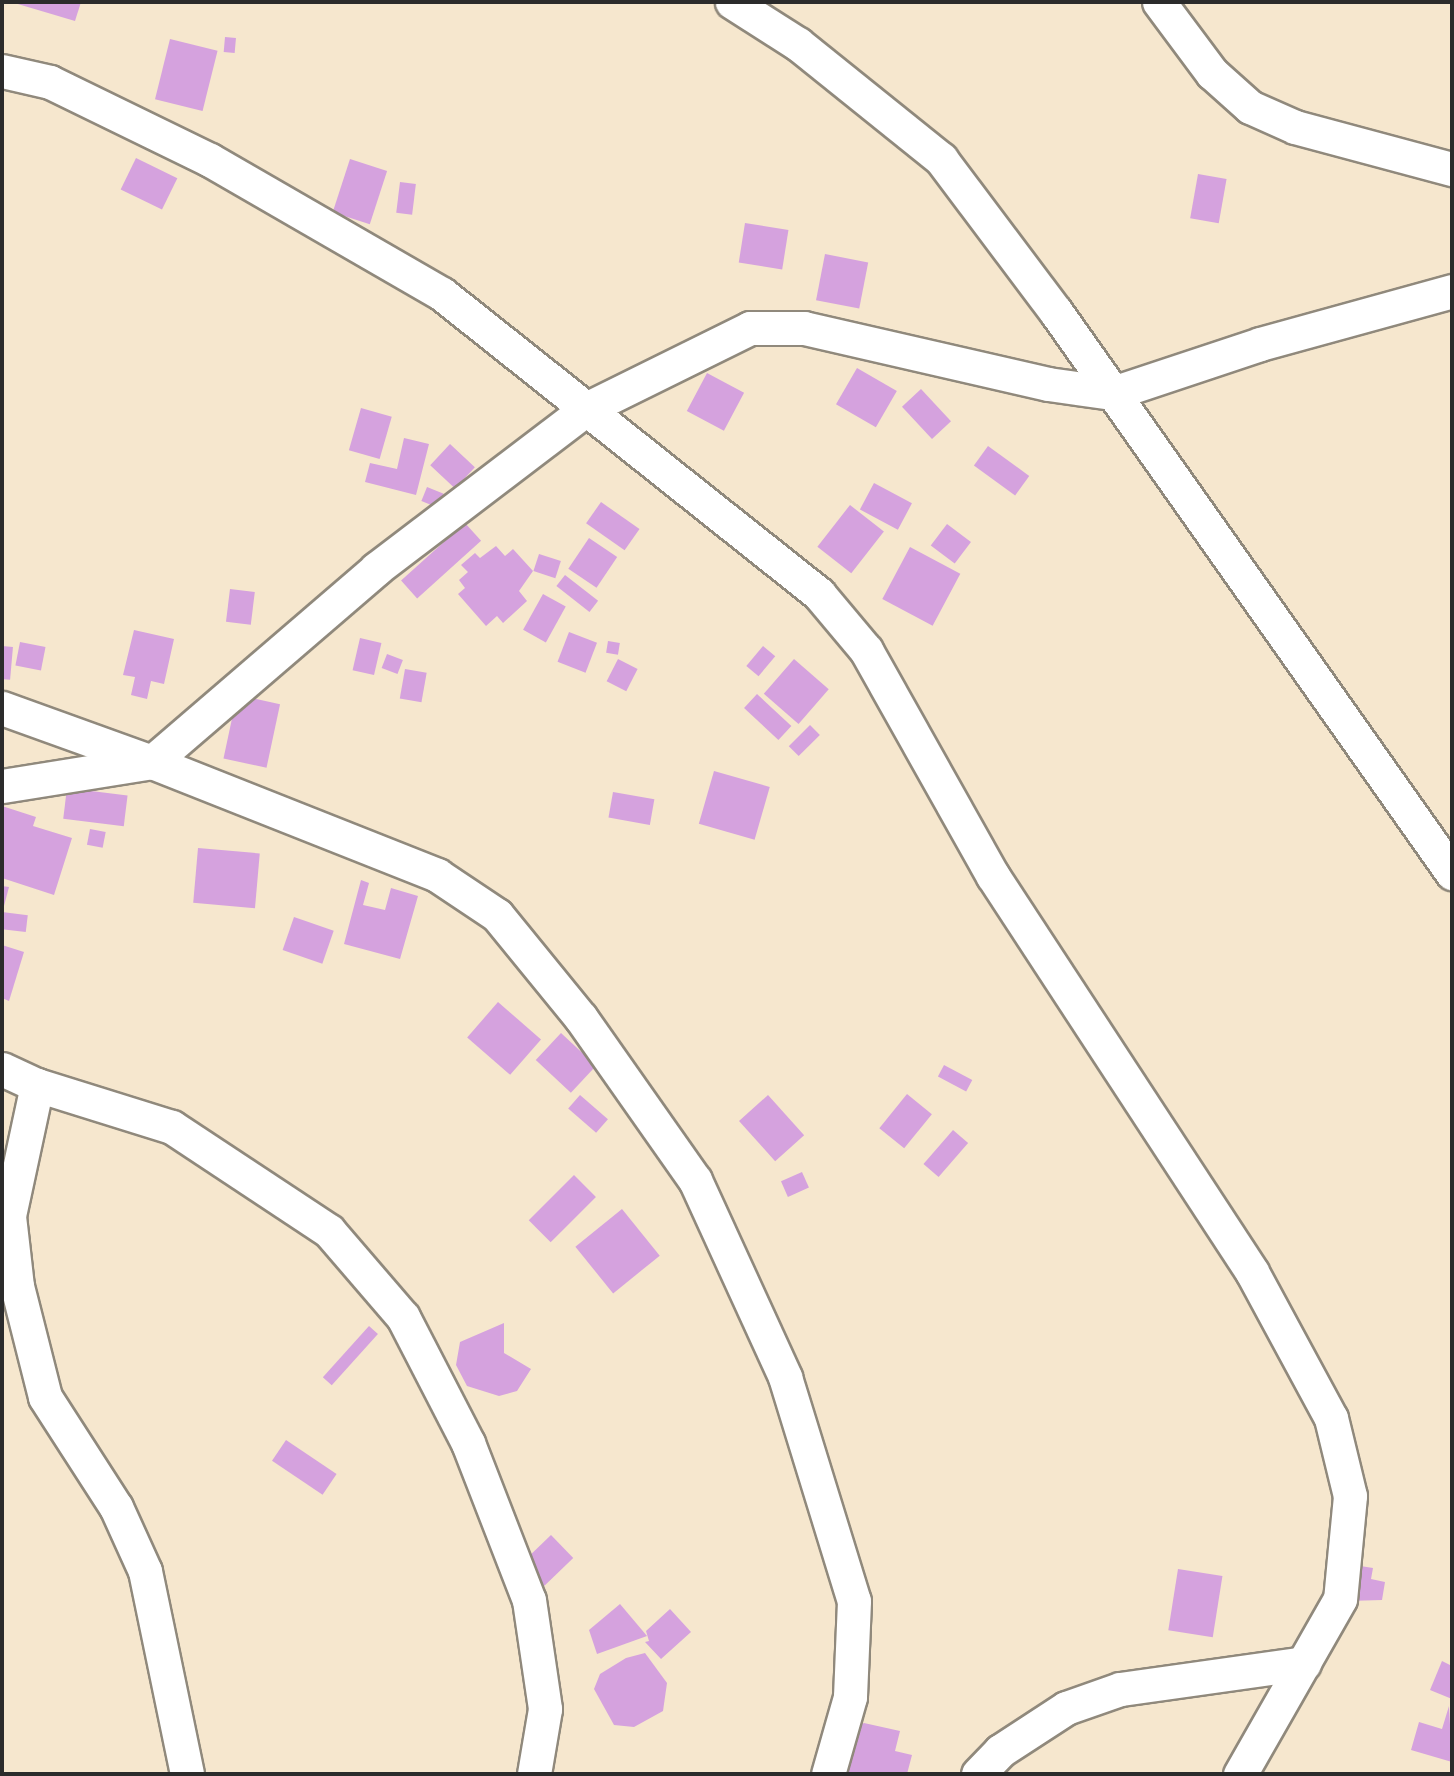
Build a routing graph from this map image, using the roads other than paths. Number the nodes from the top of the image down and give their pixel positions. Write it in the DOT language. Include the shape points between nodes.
graph roads {
  1 [pos="732,2"];
  2 [pos="1159,2"];
  3 [pos="2,71"];
  4 [pos="1452,169"];
  5 [pos="1452,291"];
  6 [pos="1114,393"];
  7 [pos="586,409"];
  8 [pos="2,708"];
  9 [pos="152,762"];
  10 [pos="2,786"];
  11 [pos="1452,873"];
  12 [pos="2,1069"];
  13 [pos="37,1085"];
  14 [pos="1304,1663"];
  15 [pos="187,1774"];
  16 [pos="534,1774"];
  17 [pos="828,1774"];
  18 [pos="978,1774"];
  19 [pos="1240,1774"];
  1 -- 6 [label="street" via="798,44 941,159"];
  2 -- 4 [label="street" via="1212,73 1250,107 1294,127"];
  3 -- 7 [label="street" via="50,82 210,160 442,294"];
  5 -- 6 [label="street" via="1260,344"];
  6 -- 7 [label="street" via="1048,384 804,328 750,328"];
  6 -- 11 [label="street"];
  7 -- 9 [label="street" via="376,569"];
  7 -- 14 [label="street" via="819,594 866,650 993,876 1252,1272 1331,1418 1350,1496 1340,1599"];
  8 -- 9 [label="street"];
  9 -- 10 [label="street"];
  9 -- 17 [label="street" via="437,875 497,915 581,1018 695,1180 785,1377 854,1601 850,1697"];
  12 -- 13 [label="street"];
  13 -- 15 [label="street" via="9,1216 17,1286 45,1396 117,1507 145,1571"];
  13 -- 16 [label="street" via="172,1128 329,1231 403,1317 468,1443 530,1600 545,1709"];
  14 -- 18 [label="street" via="1120,1689 1066,1708 1000,1751"];
  14 -- 19 [label="street"];
}
